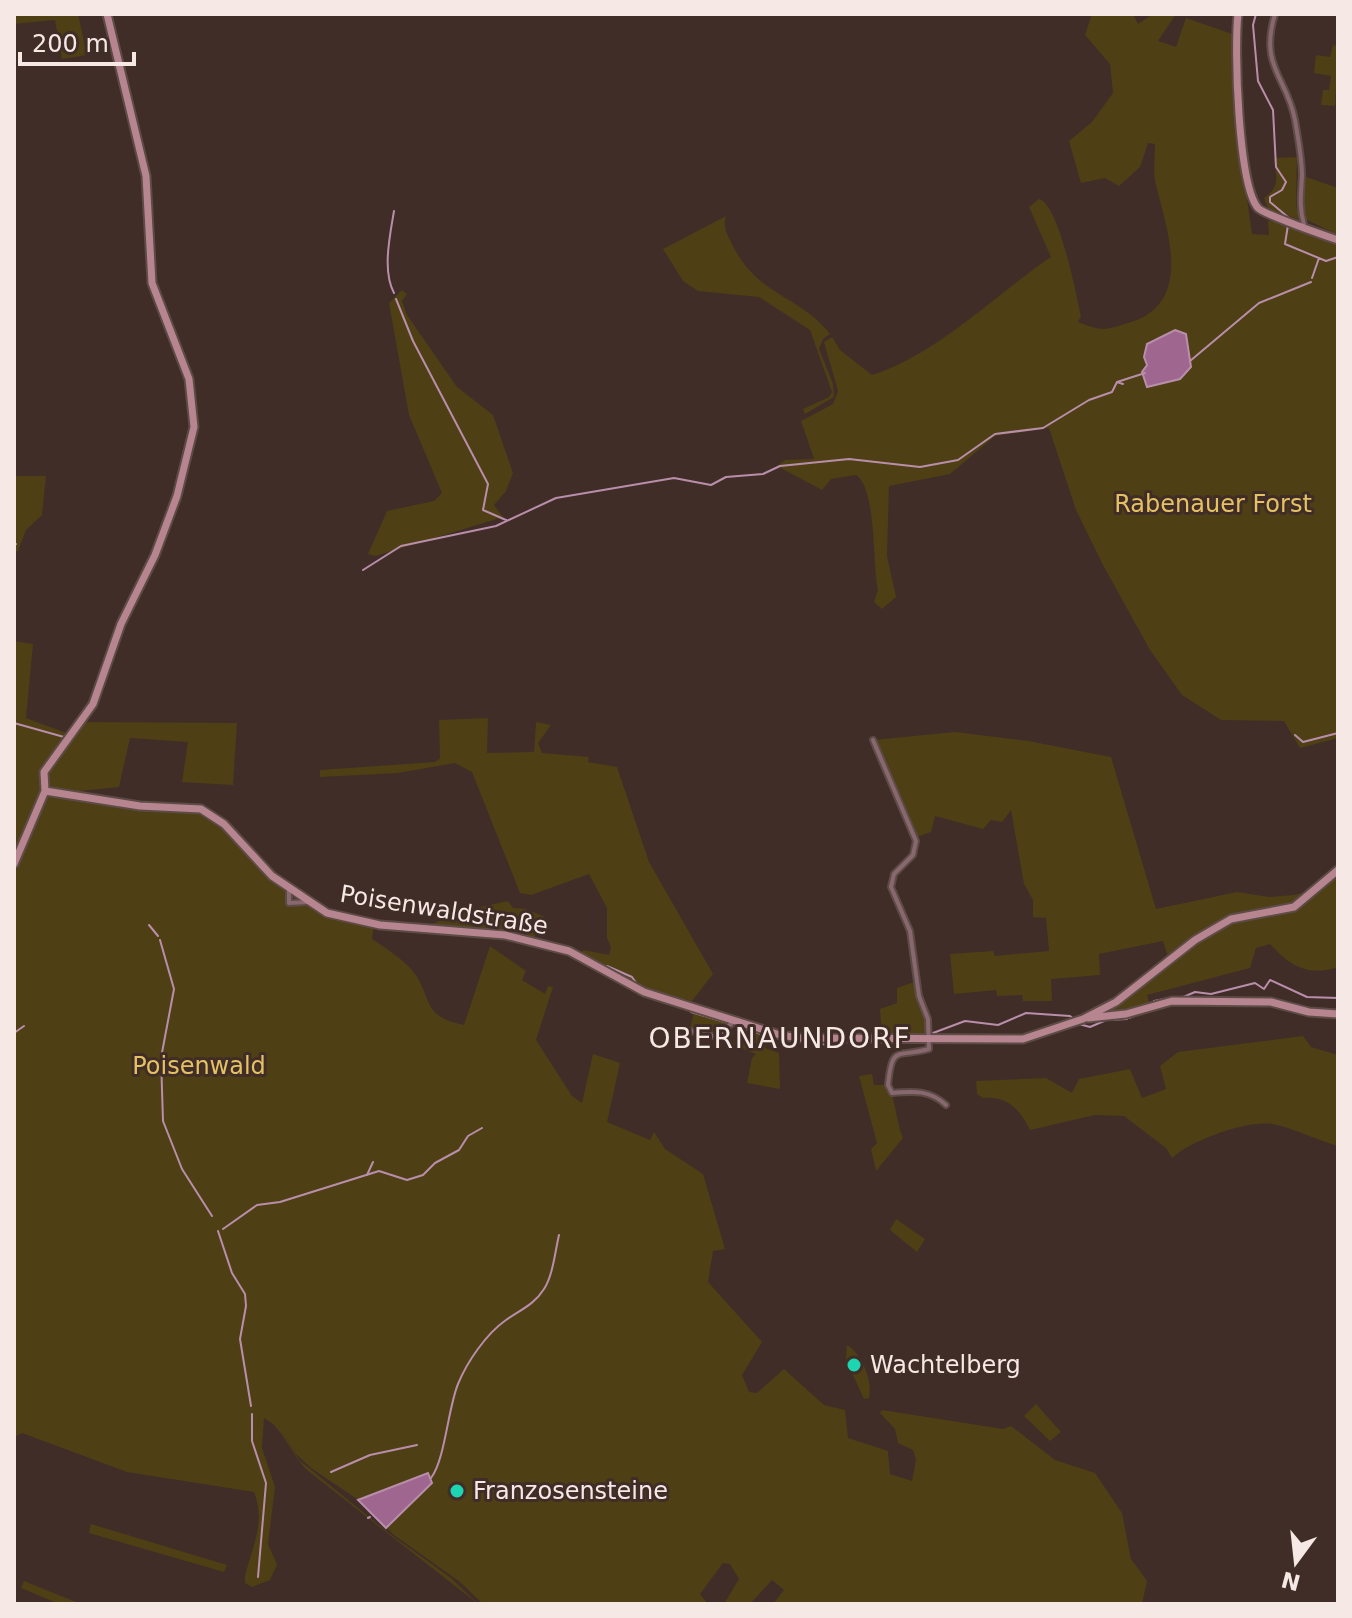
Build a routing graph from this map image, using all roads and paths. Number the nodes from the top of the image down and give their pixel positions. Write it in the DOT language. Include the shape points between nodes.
graph roads {
  1 [pos="107,14"];
  2 [pos="1238,14"];
  3 [pos="1275,14"];
  4 [pos="1304,225"];
  5 [pos="1338,240"];
  6 [pos="873,740"];
  7 [pos="45,791"];
  8 [pos="14,864"];
  9 [pos="1338,870"];
  10 [pos="1338,1014"];
  11 [pos="1083,1019"];
  12 [pos="735,1021"];
  13 [pos="691,1031"];
  14 [pos="930,1034"];
  15 [pos="946,1105"];
  1 -- 7 [label="street" via="146,176 152,283 189,379 194,427 155,555 121,624 93,704 44,772"];
  2 -- 4 [label="street" via="1240,124 1256,205 1266,214"];
  3 -- 4 [label="street" via="1270,51 1294,117"];
  4 -- 5 [label="street"];
  6 -- 14 [label="street" via="916,841 913,855 894,874 891,887 910,931"];
  7 -- 8 [label="street"];
  7 -- 12 [label="street, Poisenwaldstraße" via="204,810 236,835 272,876 327,913 380,925 505,935 569,951 644,992"];
  9 -- 11 [label="street, Poisenwaldstraße" via="1294,907 1231,919 1174,955 1122,998"];
  10 -- 11 [label="street" via="1271,1002 1172,1001"];
  11 -- 14 [label="street, Poisenwaldstraße" via="1023,1039"];
  12 -- 13 [label="street" via="717,1037"];
  12 -- 14 [label="street, Poisenwaldstraße" via="800,1038"];
  14 -- 15 [label="street" via="929,1049 893,1057 888,1085 892,1093 914,1091 936,1096"];
}
